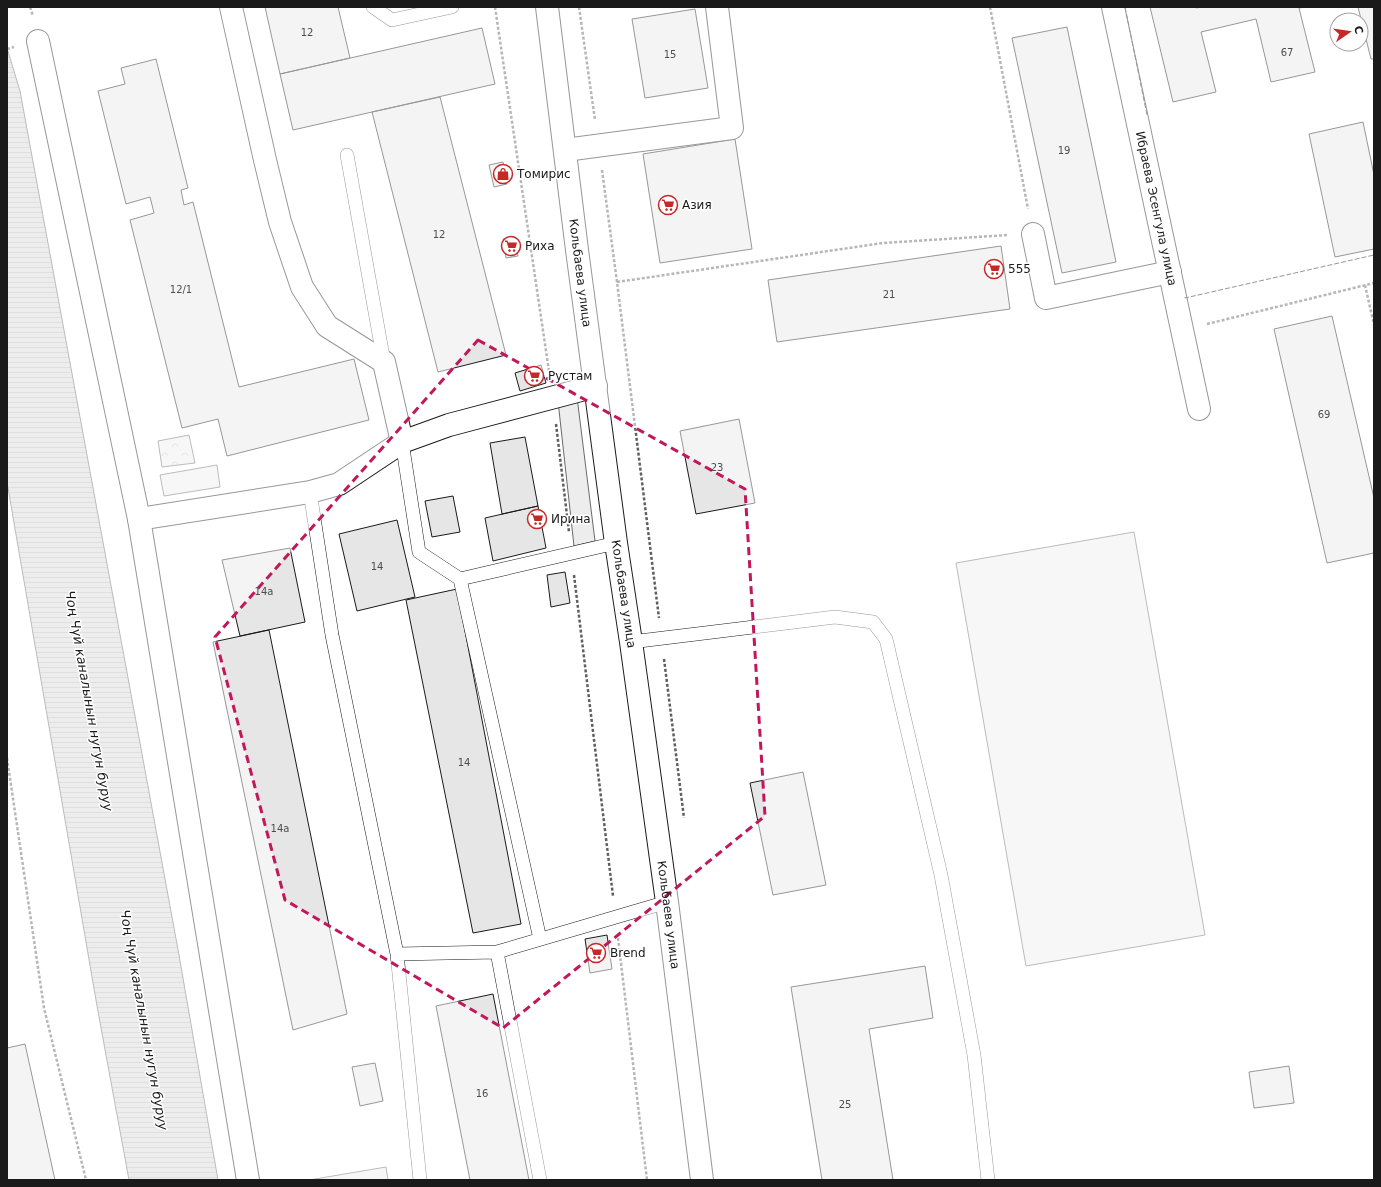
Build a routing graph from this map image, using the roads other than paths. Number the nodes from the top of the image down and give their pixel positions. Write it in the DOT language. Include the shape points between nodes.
graph roads {
  1 [pos="231,7"];
  2 [pos="373,7"];
  3 [pos="452,7"];
  4 [pos="547,7"];
  5 [pos="717,7"];
  6 [pos="1113,7"];
  7 [pos="38,41"];
  8 [pos="565,150"];
  9 [pos="347,155"];
  10 [pos="1033,234"];
  11 [pos="1170,272"];
  12 [pos="384,362"];
  13 [pos="596,386"];
  14 [pos="1199,409"];
  15 [pos="402,442"];
  16 [pos="310,492"];
  17 [pos="139,519"];
  18 [pos="616,543"];
  19 [pos="460,578"];
  20 [pos="631,642"];
  21 [pos="667,902"];
  22 [pos="540,939"];
  23 [pos="497,952"];
  24 [pos="397,954"];
  25 [pos="248,1180"];
  26 [pos="420,1180"];
  27 [pos="540,1180"];
  28 [pos="702,1180"];
  29 [pos="988,1180"];
  1 -- 12 [label="street" via="280,222 302,287 327,326"];
  2 -- 3 [label="lane" via="392,20"];
  4 -- 8 [label="street, Кольбаева улица"];
  5 -- 8 [label="street" via="732,128"];
  6 -- 11 [label="street, Ибраева Эсенгула улица"];
  7 -- 17 [label="street"];
  8 -- 13 [label="street, Кольбаева улица"];
  9 -- 12 [label="lane"];
  10 -- 11 [label="street" via="1046,298"];
  11 -- 14 [label="street, Ибраева Эсенгула улица"];
  12 -- 15 [label="street"];
  13 -- 15 [label="street" via="449,425"];
  13 -- 18 [label="street, Кольбаева улица"];
  15 -- 16 [label="street" via="339,484"];
  15 -- 19 [label="lane" via="419,552"];
  16 -- 17 [label="street"];
  16 -- 24 [label="lane" via="332,635"];
  17 -- 25 [label="street"];
  18 -- 19 [label="lane"];
  18 -- 20 [label="street, Кольбаева улица"];
  19 -- 22 [label="lane"];
  20 -- 21 [label="street, Кольбаева улица"];
  20 -- 29 [label="lane" via="835,617 873,622 886,639 941,875 974,1055"];
  21 -- 22 [label="lane"];
  21 -- 28 [label="street, Кольбаева улица"];
  22 -- 23 [label="lane"];
  23 -- 24 [label="lane"];
  23 -- 27 [label="lane"];
  24 -- 26 [label="lane"];
}
